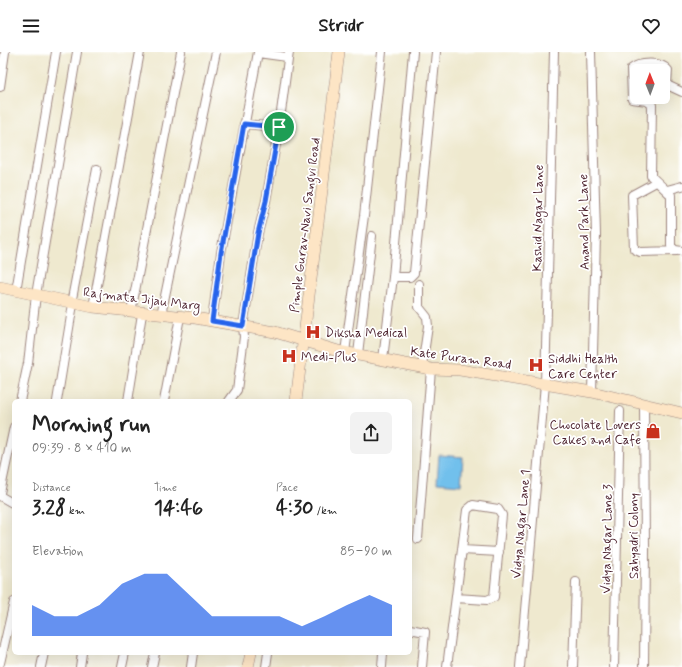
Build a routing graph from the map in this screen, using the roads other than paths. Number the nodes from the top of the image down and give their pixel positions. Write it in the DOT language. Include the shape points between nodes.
graph roads {
  1 [pos="56,52"];
  2 [pos="77,52"];
  3 [pos="140,52"];
  4 [pos="181,52"];
  5 [pos="216,52"];
  6 [pos="339,52"];
  7 [pos="382,52"];
  8 [pos="413,52"];
  9 [pos="436,52"];
  10 [pos="554,52"];
  11 [pos="591,52"];
  12 [pos="258,53"];
  13 [pos="288,55"];
  14 [pos="3,57"];
  15 [pos="0,87"];
  16 [pos="682,92"];
  17 [pos="244,124"];
  18 [pos="279,127"];
  19 [pos="97,169"];
  20 [pos="656,182"];
  21 [pos="682,186"];
  22 [pos="667,190"];
  23 [pos="372,236"];
  24 [pos="680,251"];
  25 [pos="393,277"];
  26 [pos="419,284"];
  27 [pos="0,287"];
  28 [pos="16,291"];
  29 [pos="36,295"];
  30 [pos="72,304"];
  31 [pos="93,307"];
  32 [pos="131,312"];
  33 [pos="142,314"];
  34 [pos="161,315"];
  35 [pos="180,317"];
  36 [pos="212,321"];
  37 [pos="243,326"];
  38 [pos="303,341"];
  39 [pos="345,352"];
  40 [pos="358,354"];
  41 [pos="383,359"];
  42 [pos="426,368"];
  43 [pos="545,384"];
  44 [pos="592,392"];
  45 [pos="20,399"];
  46 [pos="57,399"];
  47 [pos="128,399"];
  48 [pos="164,399"];
  49 [pos="230,399"];
  50 [pos="296,399"];
  51 [pos="644,405"];
  52 [pos="620,410"];
  53 [pos="682,413"];
  54 [pos="12,436"];
  55 [pos="0,493"];
  56 [pos="0,496"];
  57 [pos="12,503"];
  58 [pos="418,539"];
  59 [pos="462,550"];
  60 [pos="499,552"];
  61 [pos="576,582"];
  62 [pos="456,598"];
  63 [pos="12,611"];
  64 [pos="412,629"];
  65 [pos="44,655"];
  66 [pos="82,655"];
  67 [pos="124,655"];
  68 [pos="155,655"];
  69 [pos="193,655"];
  70 [pos="251,655"];
  71 [pos="268,655"];
  72 [pos="383,655"];
  73 [pos="0,663"];
  74 [pos="41,667"];
  75 [pos="80,667"];
  76 [pos="122,667"];
  77 [pos="152,667"];
  78 [pos="192,667"];
  79 [pos="248,667"];
  80 [pos="266,667"];
  81 [pos="382,667"];
  82 [pos="422,667"];
  83 [pos="447,667"];
  84 [pos="520,667"];
  85 [pos="573,667"];
  86 [pos="614,667"];
  87 [pos="644,667"];
  1 -- 28 [label="street"];
  2 -- 29 [label="street"];
  3 -- 31 [label="street"];
  4 -- 32 [label="street"];
  5 -- 34 [label="street"];
  6 -- 38 [label="street, Pimple Gurav-Navi Sangvi Road"];
  7 -- 39 [label="street" via="364,216"];
  8 -- 25 [label="street"];
  9 -- 25 [label="street" via="414,273 410,277"];
  10 -- 43 [label="street, Kashid Nagar Lane"];
  11 -- 44 [label="street, Anand Park Lane" via="596,235"];
  12 -- 13 [label="street"];
  12 -- 17 [label="street"];
  13 -- 18 [label="street"];
  14 -- 15 [label="street"];
  16 -- 20 [label="street" via="667,85 668,70 665,66 657,64 636,66 631,69 632,99 647,101 652,105 651,176"];
  17 -- 18 [label="street"];
  17 -- 36 [label="street" via="221,253"];
  18 -- 37 [label="street"];
  19 -- 30 [label="street"];
  20 -- 22 [label="street"];
  20 -- 24 [label="street" via="632,195 634,249 640,252"];
  21 -- 22 [label="street"];
  22 -- 24 [label="street" via="671,195 671,246"];
  23 -- 40 [label="street"];
  25 -- 41 [label="street"];
  26 -- 42 [label="street" via="419,307 427,317 428,326"];
  27 -- 28 [label="street, Rajmata Jijau Marg"];
  28 -- 29 [label="street, Rajmata Jijau Marg"];
  29 -- 30 [label="street, Rajmata Jijau Marg"];
  29 -- 45 [label="street" via="28,363"];
  30 -- 31 [label="street, Rajmata Jijau Marg"];
  30 -- 46 [label="street"];
  31 -- 32 [label="street, Rajmata Jijau Marg"];
  32 -- 33 [label="street, Rajmata Jijau Marg"];
  33 -- 34 [label="street, Rajmata Jijau Marg"];
  33 -- 47 [label="street"];
  34 -- 35 [label="street, Rajmata Jijau Marg"];
  35 -- 36 [label="street, Rajmata Jijau Marg"];
  35 -- 48 [label="street"];
  36 -- 37 [label="street, Rajmata Jijau Marg"];
  37 -- 38 [label="street, Rajmata Jijau Marg"];
  37 -- 49 [label="street" via="244,337 237,390"];
  38 -- 39 [label="street, Kate Puram Road"];
  38 -- 50 [label="street, Pimple Gurav-Navi Sangvi Road"];
  39 -- 40 [label="street, Kate Puram Road"];
  40 -- 41 [label="street, Kate Puram Road"];
  41 -- 42 [label="street, Kate Puram Road"];
  42 -- 43 [label="street, Kate Puram Road" via="460,370"];
  42 -- 58 [label="street"];
  43 -- 44 [label="street"];
  43 -- 84 [label="street, Vidya Nagar Lane 1"];
  44 -- 51 [label="street"];
  51 -- 53 [label="street"];
  51 -- 87 [label="street, Sahyadri Colony"];
  52 -- 86 [label="street, Vidya Nagar Lane 3"];
  54 -- 55 [label="street"];
  56 -- 57 [label="street"];
  59 -- 60 [label="street"];
  59 -- 60 [label="street" via="467,510 478,505 501,511"];
  59 -- 62 [label="street"];
  60 -- 62 [label="street" via="494,597 487,600"];
  61 -- 85 [label="street"];
  62 -- 83 [label="street"];
  63 -- 73 [label="street"];
  64 -- 82 [label="street" via="425,632"];
  65 -- 74 [label="street"];
  66 -- 75 [label="street"];
  67 -- 76 [label="street"];
  68 -- 77 [label="street"];
  69 -- 78 [label="street"];
  70 -- 79 [label="street"];
  71 -- 80 [label="street"];
  72 -- 81 [label="street"];
}
